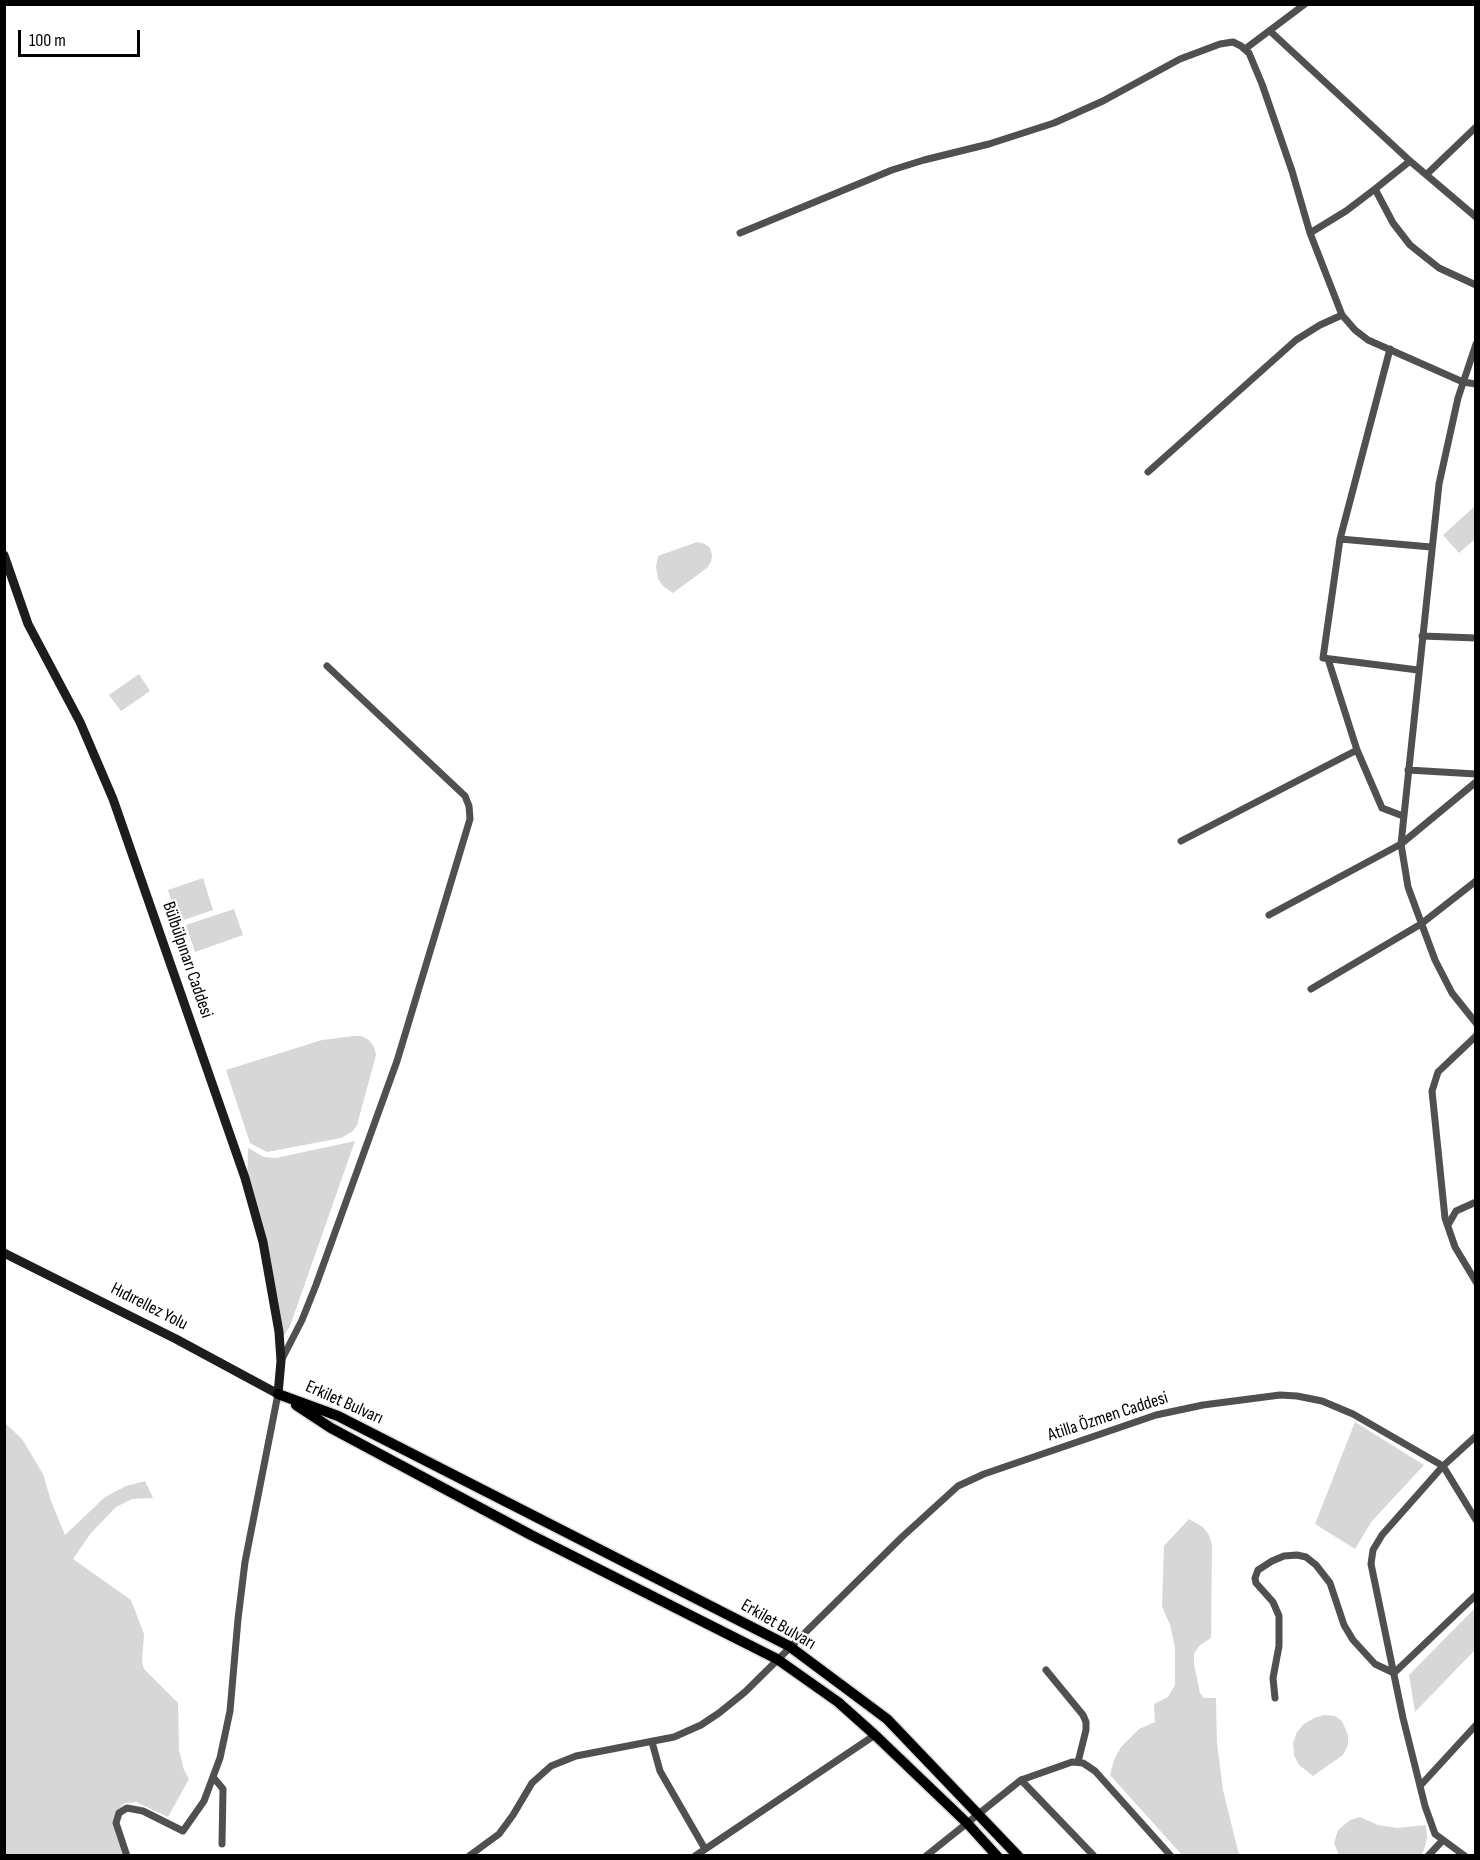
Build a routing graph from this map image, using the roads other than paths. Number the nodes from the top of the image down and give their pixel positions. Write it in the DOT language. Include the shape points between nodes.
graph roads {
  1 [pos="1305,4"];
  2 [pos="1270,31"];
  3 [pos="1245,49"];
  4 [pos="1476,127"];
  5 [pos="1410,161"];
  6 [pos="1427,174"];
  7 [pos="1375,189"];
  8 [pos="1476,217"];
  9 [pos="740,233"];
  10 [pos="1310,233"];
  11 [pos="1476,285"];
  12 [pos="1342,315"];
  13 [pos="1476,344"];
  14 [pos="1390,350"];
  15 [pos="1463,382"];
  16 [pos="1476,384"];
  17 [pos="1148,472"];
  18 [pos="1340,539"];
  19 [pos="1431,547"];
  20 [pos="4,555"];
  21 [pos="1422,636"];
  22 [pos="1476,638"];
  23 [pos="1328,659"];
  24 [pos="327,666"];
  25 [pos="1418,670"];
  26 [pos="1356,750"];
  27 [pos="1408,770"];
  28 [pos="1476,774"];
  29 [pos="1476,782"];
  30 [pos="1403,816"];
  31 [pos="1181,841"];
  32 [pos="1401,844"];
  33 [pos="1476,881"];
  34 [pos="1269,915"];
  35 [pos="1421,924"];
  36 [pos="1311,988"];
  37 [pos="1476,1023"];
  38 [pos="1476,1036"];
  39 [pos="1476,1202"];
  40 [pos="1448,1227"];
  41 [pos="4,1253"];
  42 [pos="1476,1282"];
  43 [pos="281,1361"];
  44 [pos="278,1394"];
  45 [pos="1476,1436"];
  46 [pos="1443,1467"];
  47 [pos="1476,1520"];
  48 [pos="1476,1595"];
  49 [pos="789,1646"];
  50 [pos="777,1659"];
  51 [pos="1046,1670"];
  52 [pos="1394,1673"];
  53 [pos="1275,1698"];
  54 [pos="1476,1725"];
  55 [pos="875,1735"];
  56 [pos="652,1742"];
  57 [pos="1078,1762"];
  58 [pos="213,1777"];
  59 [pos="1021,1780"];
  60 [pos="1420,1786"];
  61 [pos="978,1813"];
  62 [pos="967,1823"];
  63 [pos="1443,1840"];
  64 [pos="222,1844"];
  65 [pos="705,1849"];
  66 [pos="127,1856"];
  67 [pos="468,1856"];
  68 [pos="695,1856"];
  69 [pos="926,1856"];
  70 [pos="997,1856"];
  71 [pos="1018,1856"];
  72 [pos="1094,1856"];
  73 [pos="1171,1856"];
  74 [pos="1428,1856"];
  75 [pos="1465,1856"];
  1 -- 2 [label="street"];
  2 -- 3 [label="street"];
  2 -- 5 [label="street"];
  3 -- 9 [label="street" via="1228,42 1202,50 1054,123 892,170"];
  3 -- 10 [label="street" via="1273,113"];
  4 -- 6 [label="street"];
  5 -- 6 [label="street"];
  5 -- 7 [label="street"];
  6 -- 8 [label="street"];
  7 -- 10 [label="street"];
  7 -- 11 [label="street" via="1393,223 1420,254 1439,268"];
  10 -- 12 [label="street"];
  12 -- 14 [label="street" via="1361,335"];
  12 -- 17 [label="street" via="1296,340"];
  13 -- 15 [label="street"];
  14 -- 15 [label="street"];
  14 -- 18 [label="street"];
  15 -- 16 [label="street"];
  15 -- 19 [label="street" via="1444,453"];
  18 -- 19 [label="street"];
  18 -- 23 [label="street" via="1323,658"];
  19 -- 21 [label="street"];
  20 -- 43 [label="street, Bülbülpınarı Caddesi" via="28,624 80,722 113,799 225,1119 263,1242"];
  21 -- 22 [label="street"];
  21 -- 25 [label="street"];
  23 -- 25 [label="street"];
  23 -- 26 [label="street"];
  24 -- 43 [label="street" via="465,796 470,813 397,1061 316,1285"];
  25 -- 27 [label="street"];
  26 -- 30 [label="street" via="1382,808"];
  26 -- 31 [label="street"];
  27 -- 28 [label="street"];
  27 -- 30 [label="street"];
  29 -- 32 [label="street"];
  30 -- 32 [label="street"];
  32 -- 34 [label="street"];
  32 -- 35 [label="street" via="1408,887"];
  33 -- 35 [label="street"];
  35 -- 36 [label="street"];
  35 -- 37 [label="street" via="1452,993"];
  38 -- 40 [label="street" via="1438,1072 1433,1086"];
  39 -- 40 [label="street" via="1456,1211"];
  40 -- 42 [label="street"];
  41 -- 44 [label="street, Hıdırellez Yolu"];
  43 -- 44 [label="street, Bülbülpınarı Caddesi"];
  44 -- 49 [label="main road, Erkilet Bulvarı" via="338,1416"];
  44 -- 50 [label="main road, Erkilet Bulvarı" via="331,1428 520,1530"];
  44 -- 58 [label="street" via="245,1562 228,1723"];
  45 -- 46 [label="street"];
  46 -- 47 [label="street, Atilla Özmen Caddesi"];
  46 -- 49 [label="street, Atilla Özmen Caddesi" via="1353,1414 1306,1397 1280,1395 1167,1412 965,1482"];
  46 -- 52 [label="street" via="1382,1534 1373,1550 1372,1570"];
  48 -- 52 [label="street"];
  49 -- 50 [label="street, Atilla Özmen Caddesi"];
  49 -- 61 [label="main road, Erkilet Bulvarı" via="887,1719"];
  50 -- 55 [label="main road, Erkilet Bulvarı" via="838,1702"];
  50 -- 56 [label="street, Atilla Özmen Caddesi" via="745,1692 710,1719 683,1734"];
  51 -- 57 [label="street" via="1086,1722"];
  52 -- 53 [label="street" via="1375,1664 1353,1640 1330,1583 1319,1569 1302,1556 1284,1556 1258,1570 1255,1578 1279,1616"];
  52 -- 60 [label="street"];
  54 -- 60 [label="street"];
  55 -- 62 [label="main road, Erkilet Bulvarı"];
  55 -- 65 [label="street"];
  56 -- 65 [label="street" via="660,1771"];
  56 -- 67 [label="street, Atilla Özmen Caddesi" via="576,1756 551,1766 532,1783 499,1834"];
  57 -- 59 [label="street"];
  57 -- 73 [label="street" via="1095,1771"];
  58 -- 64 [label="street" via="223,1789"];
  58 -- 66 [label="street" via="204,1801 183,1831 143,1811 121,1810 116,1822"];
  59 -- 61 [label="street"];
  59 -- 72 [label="street"];
  60 -- 63 [label="street" via="1435,1834"];
  61 -- 62 [label="street"];
  61 -- 71 [label="main road, Erkilet Bulvarı"];
  62 -- 69 [label="street"];
  62 -- 70 [label="main road, Erkilet Bulvarı"];
  63 -- 74 [label="street"];
  63 -- 75 [label="street"];
  65 -- 68 [label="street"];
}
